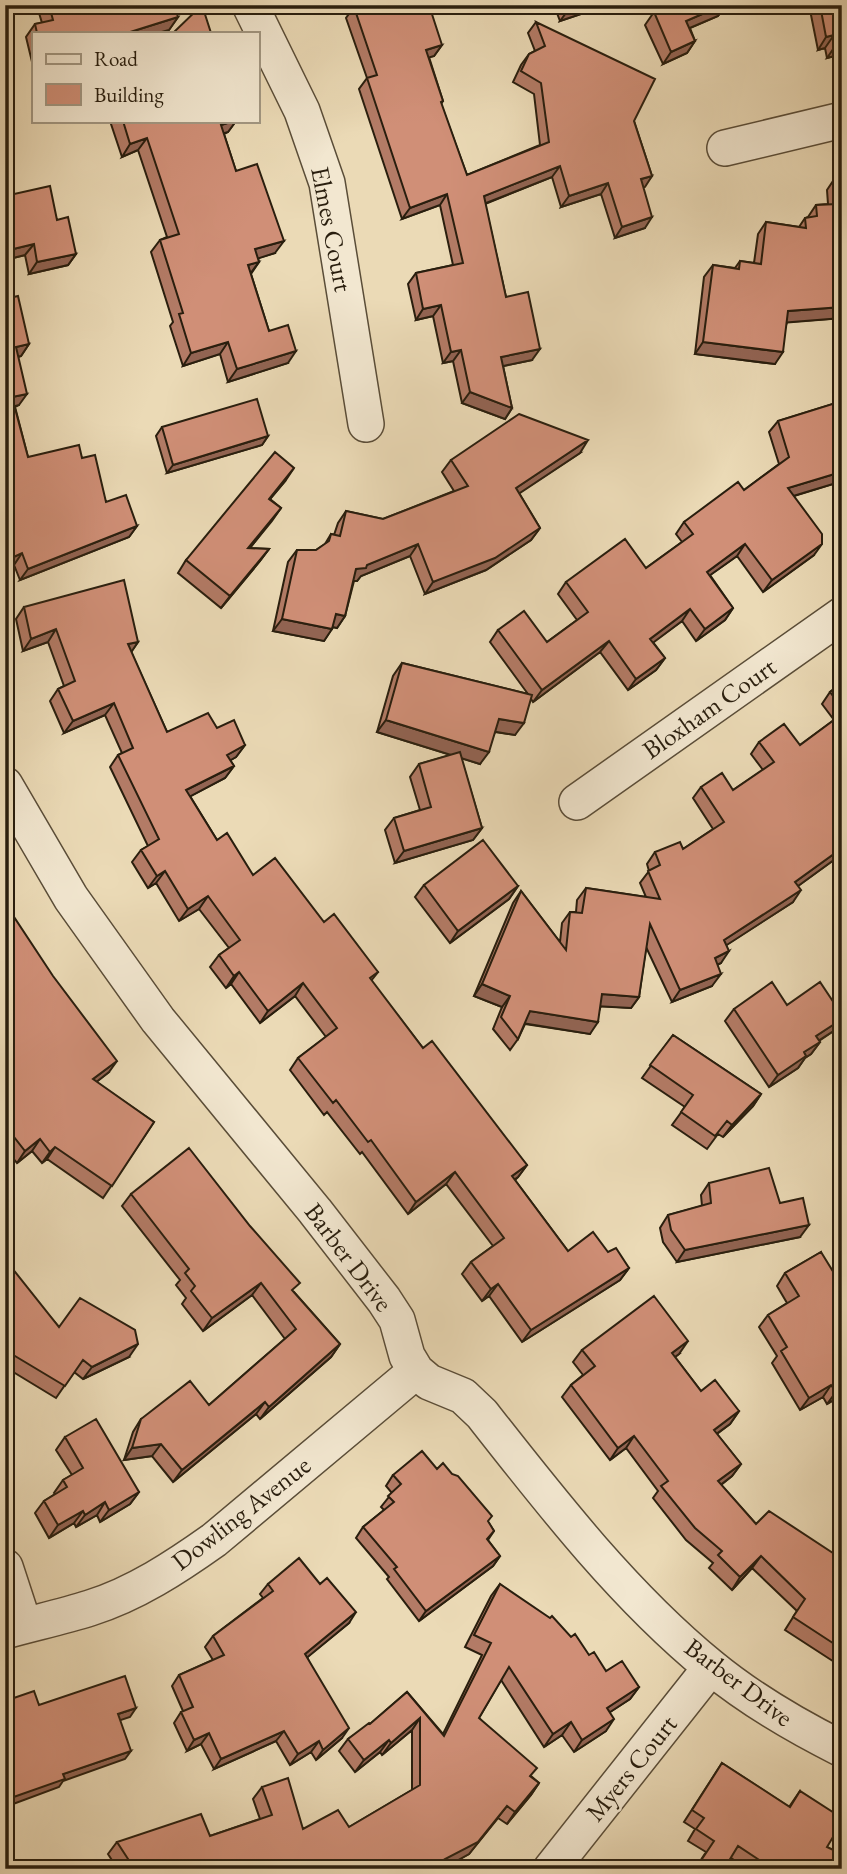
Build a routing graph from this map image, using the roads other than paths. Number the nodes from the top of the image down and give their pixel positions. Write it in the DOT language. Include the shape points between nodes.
graph roads {
  1 [pos="250,5"];
  2 [pos="842,120"];
  3 [pos="725,149"];
  4 [pos="366,424"];
  5 [pos="842,615"];
  6 [pos="5,785"];
  7 [pos="577,802"];
  8 [pos="416,1371"];
  9 [pos="5,1567"];
  10 [pos="15,1628"];
  11 [pos="711,1667"];
  12 [pos="842,1749"];
  13 [pos="551,1869"];
  1 -- 4 [label="street, Elmes Court" via="302,111 327,183"];
  2 -- 3 [label="street"];
  5 -- 7 [label="street, Bloxham Court"];
  6 -- 8 [label="street, Barber Drive" via="71,898 158,1020 378,1291 397,1320"];
  8 -- 10 [label="street, Dowling Avenue" via="183,1563 92,1608"];
  8 -- 11 [label="street, Barber Drive" via="429,1382 463,1396 482,1414 589,1545 651,1612"];
  9 -- 10 [label="street"];
  11 -- 12 [label="street, Barber Drive"];
  11 -- 13 [label="street, Myers Court"];
}
